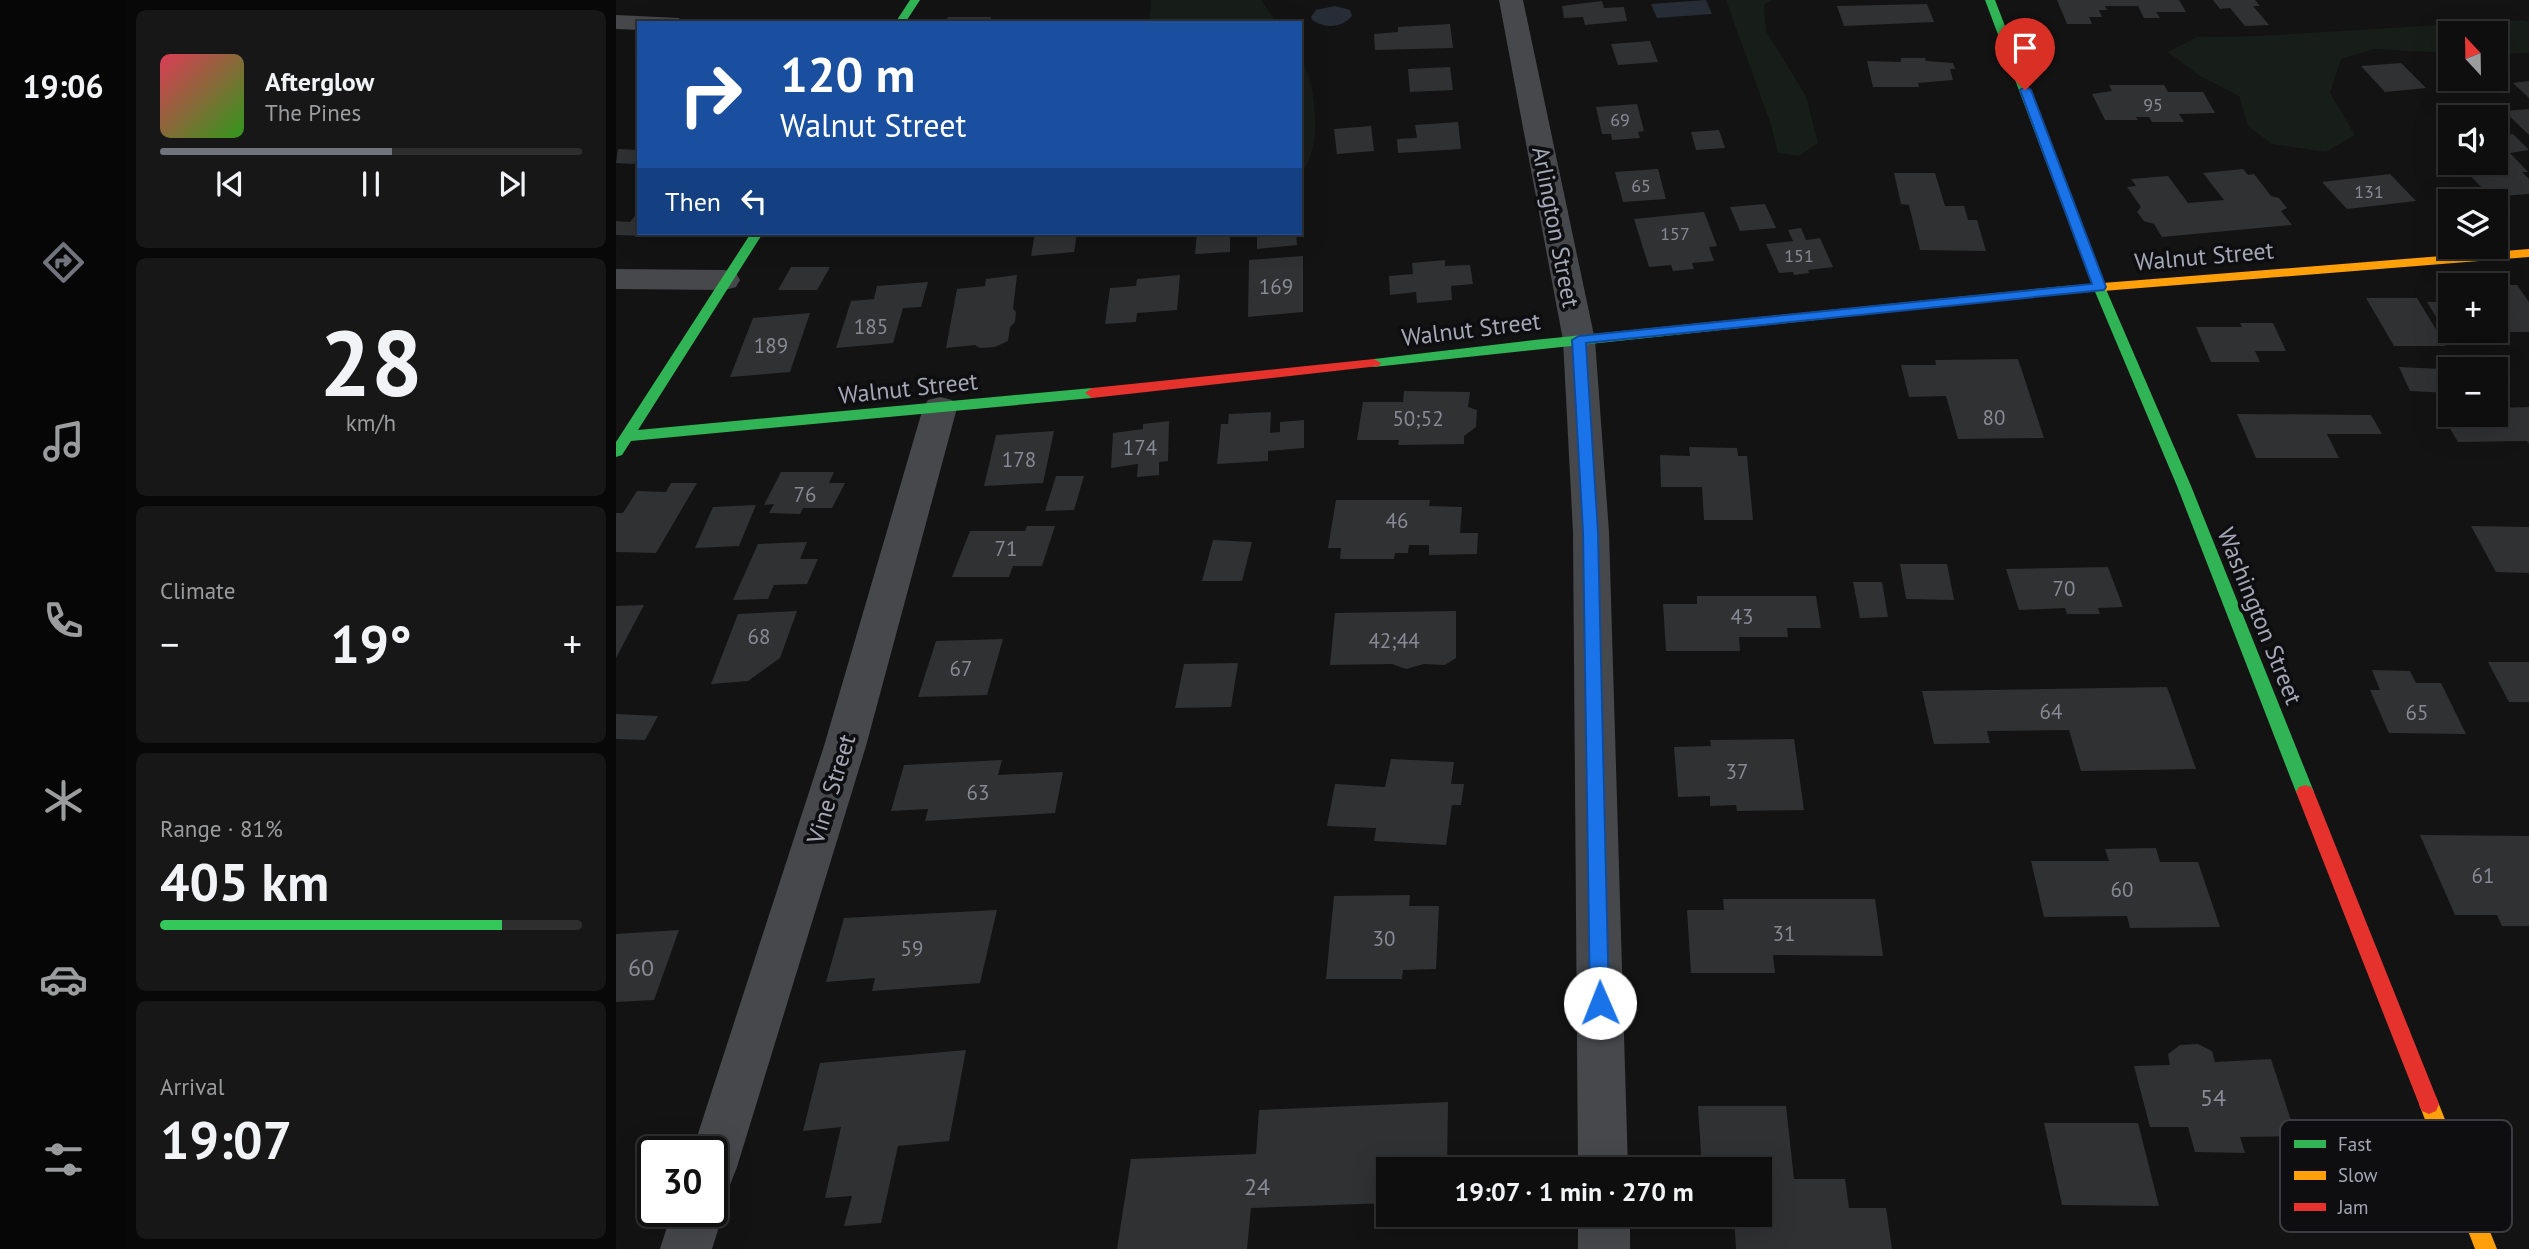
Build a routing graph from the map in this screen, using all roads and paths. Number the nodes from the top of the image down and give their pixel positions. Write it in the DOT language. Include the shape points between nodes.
graph roads {
  1 [pos="915,0"];
  2 [pos="1511,0"];
  3 [pos="1990,0"];
  4 [pos="901,21"];
  5 [pos="616,22"];
  6 [pos="637,22"];
  7 [pos="756,235"];
  8 [pos="2529,253"];
  9 [pos="616,279"];
  10 [pos="724,280"];
  11 [pos="2099,287"];
  12 [pos="1579,340"];
  13 [pos="940,408"];
  14 [pos="629,436"];
  15 [pos="616,454"];
  16 [pos="2435,1120"];
  17 [pos="722,1136"];
  18 [pos="1603,1157"];
  19 [pos="693,1227"];
  20 [pos="1604,1227"];
  21 [pos="2479,1232"];
  22 [pos="687,1249"];
  23 [pos="1604,1249"];
  24 [pos="2486,1249"];
  1 -- 4 [label="street"];
  2 -- 12 [label="street, Arlington Street"];
  3 -- 11 [label="street, Washington Street"];
  5 -- 6 [label="street"];
  7 -- 10 [label="street"];
  8 -- 11 [label="street, Walnut Street"];
  9 -- 10 [label="street"];
  10 -- 14 [label="street"];
  11 -- 12 [label="street, Walnut Street"];
  11 -- 16 [label="street, Washington Street" via="2184,486"];
  12 -- 13 [label="street, Walnut Street"];
  12 -- 18 [label="street, Arlington Street" via="1591,532"];
  13 -- 14 [label="street, Walnut Street"];
  13 -- 17 [label="street, Vine Street" via="845,746"];
  14 -- 15 [label="street"];
  19 -- 22 [label="street"];
  20 -- 23 [label="street"];
  21 -- 24 [label="street, Washington Street"];
}
